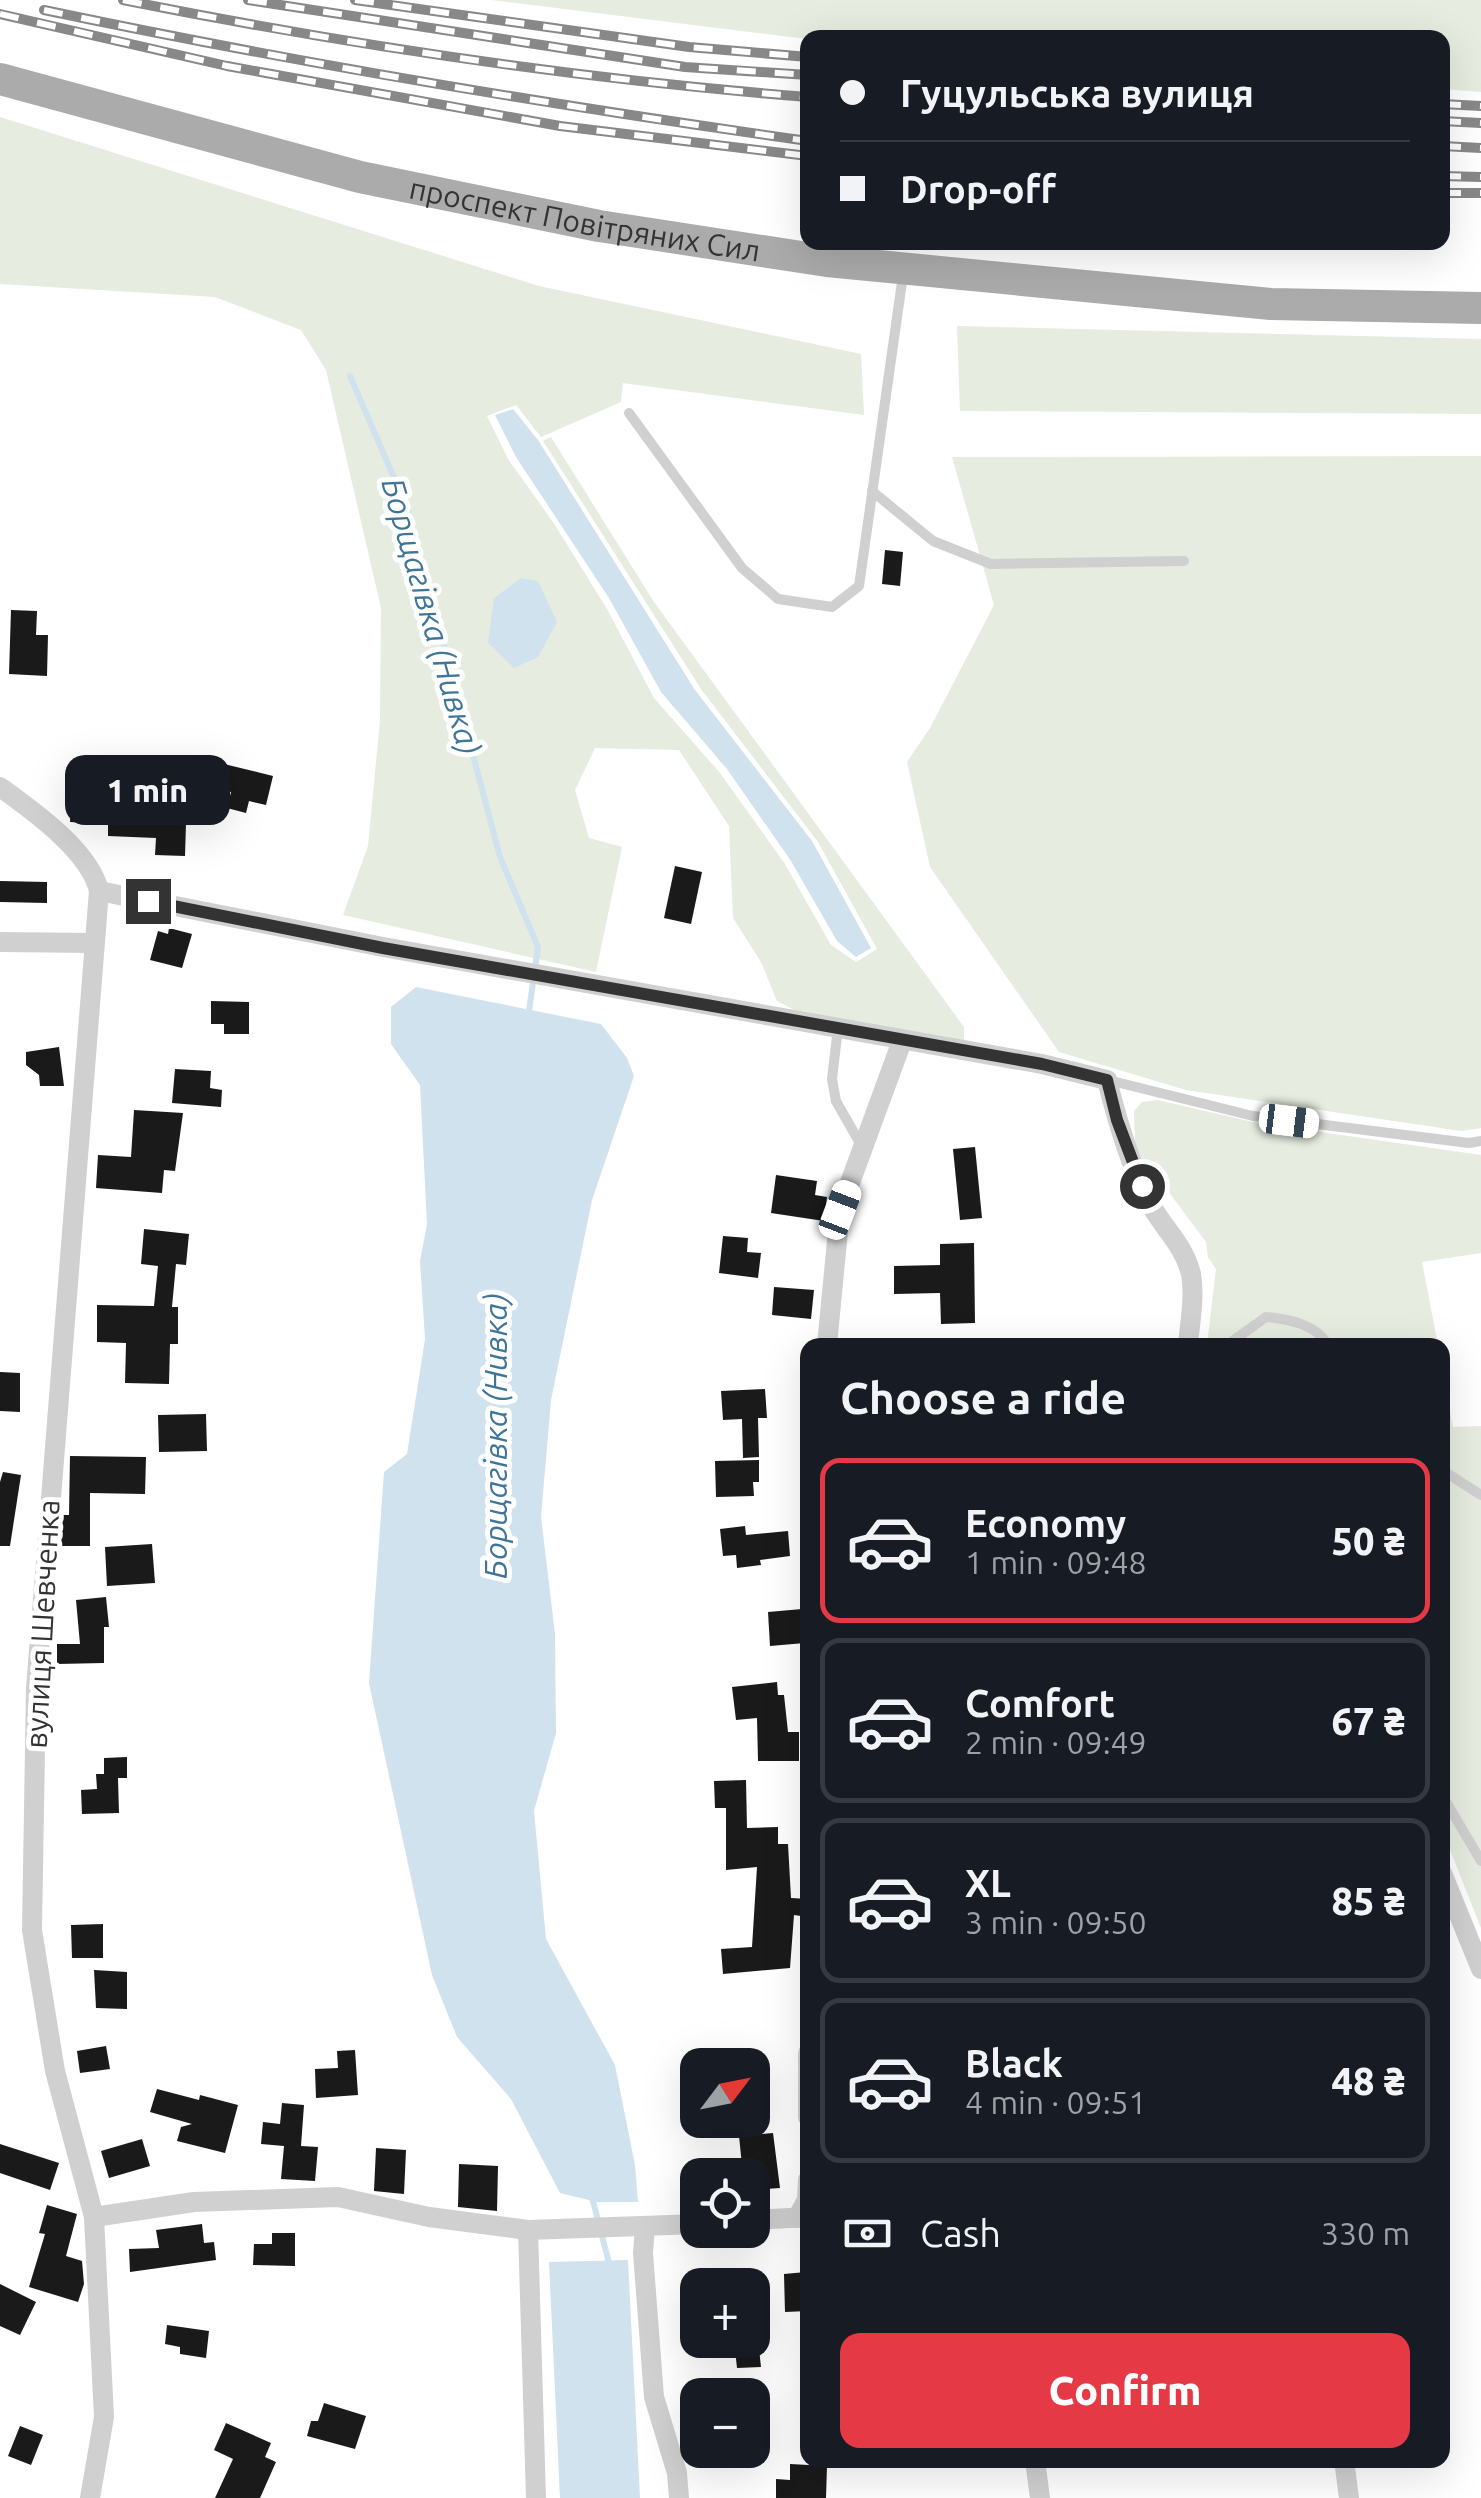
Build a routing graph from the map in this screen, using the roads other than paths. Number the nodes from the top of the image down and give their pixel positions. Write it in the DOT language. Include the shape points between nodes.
graph roads {
  1 [pos="0,78"];
  2 [pos="903,270"];
  3 [pos="1481,308"];
  4 [pos="629,413"];
  5 [pos="872,491"];
  6 [pos="1184,561"];
  7 [pos="0,788"];
  8 [pos="99,891"];
  9 [pos="0,942"];
  10 [pos="94,943"];
  11 [pos="838,1028"];
  12 [pos="902,1040"];
  13 [pos="1107,1080"];
  14 [pos="1481,1142"];
  15 [pos="862,1148"];
  16 [pos="828,1338"];
  17 [pos="1189,1338"];
  18 [pos="1236,1338"];
  19 [pos="1324,1338"];
  20 [pos="1450,1475"];
  21 [pos="1481,1495"];
  22 [pos="1450,1809"];
  23 [pos="1481,1861"];
  24 [pos="1450,1893"];
  25 [pos="1481,1969"];
  26 [pos="94,2217"];
  27 [pos="800,2217"];
  28 [pos="770,2219"];
  29 [pos="680,2225"];
  30 [pos="645,2227"];
  31 [pos="528,2230"];
  32 [pos="1036,2468"];
  33 [pos="1345,2468"];
  34 [pos="90,2498"];
  35 [pos="536,2498"];
  36 [pos="679,2498"];
  37 [pos="1040,2498"];
  38 [pos="1349,2498"];
  1 -- 2 [label="main road, проспект Повітряних Сил" via="360,177 599,226"];
  2 -- 3 [label="main road, проспект Повітряних Сил" via="1271,304"];
  2 -- 5 [label="lane"];
  4 -- 5 [label="lane" via="742,568 778,599 832,607 858,586"];
  5 -- 6 [label="lane" via="932,541 991,564"];
  7 -- 8 [label="street" via="71,845 96,875"];
  8 -- 10 [label="street, вулиця Шевченка"];
  8 -- 11 [label="street"];
  9 -- 10 [label="street"];
  10 -- 26 [label="street, вулиця Шевченка" via="36,1688 32,1930 55,2071"];
  11 -- 12 [label="street"];
  11 -- 15 [label="lane" via="836,1101"];
  12 -- 13 [label="street"];
  12 -- 15 [label="street"];
  13 -- 14 [label="lane" via="1253,1116"];
  13 -- 17 [label="street" via="1148,1202 1190,1269"];
  15 -- 16 [label="street" via="840,1210"];
  18 -- 19 [label="lane" via="1266,1317 1294,1320"];
  20 -- 21 [label="lane"];
  22 -- 23 [label="lane"];
  24 -- 25 [label="street"];
  26 -- 31 [label="street" via="194,2202 338,2197"];
  26 -- 34 [label="street, вулиця Шевченка" via="104,2416"];
  27 -- 28 [label="street"];
  29 -- 30 [label="street"];
  30 -- 31 [label="street"];
  30 -- 36 [label="street" via="654,2397"];
  31 -- 35 [label="street"];
  32 -- 37 [label="street"];
  33 -- 38 [label="street"];
}
